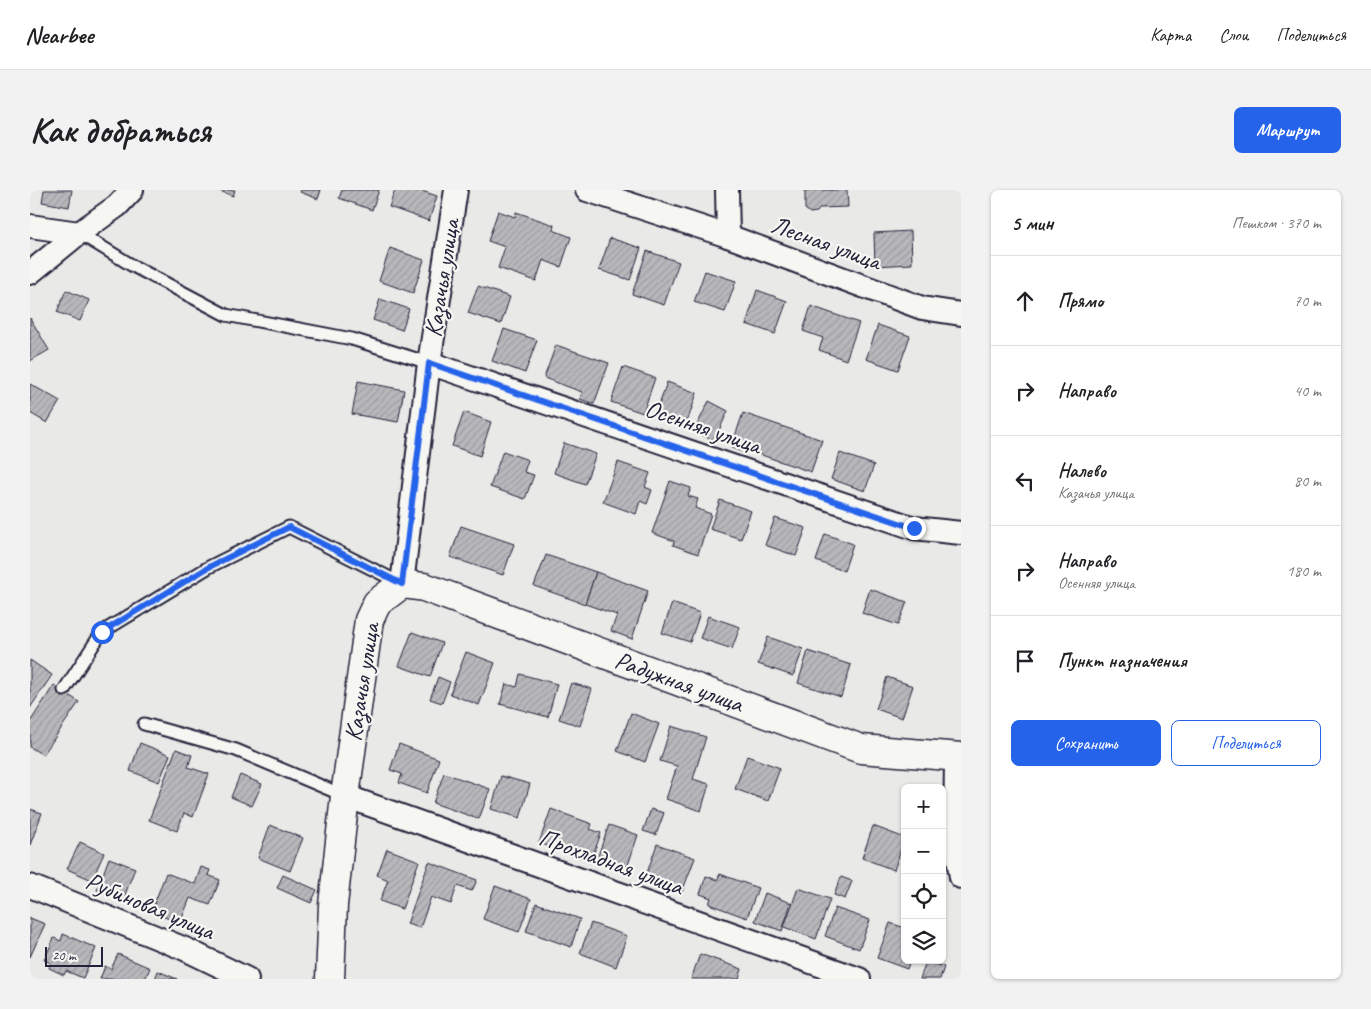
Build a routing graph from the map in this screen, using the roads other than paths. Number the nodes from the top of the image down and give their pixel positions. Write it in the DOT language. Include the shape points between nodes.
graph roads {
  1 [pos="132,190"];
  2 [pos="456,190"];
  3 [pos="587,190"];
  4 [pos="727,190"];
  5 [pos="30,226"];
  6 [pos="79,233"];
  7 [pos="728,236"];
  8 [pos="30,273"];
  9 [pos="961,314"];
  10 [pos="429,363"];
  11 [pos="961,533"];
  12 [pos="402,584"];
  13 [pos="64,690"];
  14 [pos="144,724"];
  15 [pos="959,757"];
  16 [pos="345,796"];
  17 [pos="961,878"];
  18 [pos="30,886"];
  19 [pos="247,979"];
  20 [pos="330,979"];
  21 [pos="859,979"];
  1 -- 6 [label="street" via="117,206"];
  2 -- 10 [label="street, Казачья улица"];
  3 -- 7 [label="street, Лесная улица"];
  4 -- 7 [label="street"];
  5 -- 6 [label="street"];
  6 -- 8 [label="street"];
  6 -- 10 [label="lane" via="133,266 226,315 352,339"];
  7 -- 9 [label="street, Лесная улица" via="922,308"];
  10 -- 11 [label="street, Осенняя улица" via="914,528"];
  10 -- 12 [label="street, Казачья улица"];
  12 -- 13 [label="lane" via="289,527 209,567 102,632"];
  12 -- 15 [label="main road, Радужная улица" via="424,587 861,749"];
  12 -- 16 [label="main road, Казачья улица" via="377,603 369,620"];
  14 -- 16 [label="lane" via="236,750"];
  15 -- 17 [label="street" via="955,839"];
  16 -- 20 [label="main road, Казачья улица" via="332,905"];
  16 -- 21 [label="street, Прохладная улица"];
  18 -- 19 [label="street, Рубиновая улица" via="185,949"];
}
